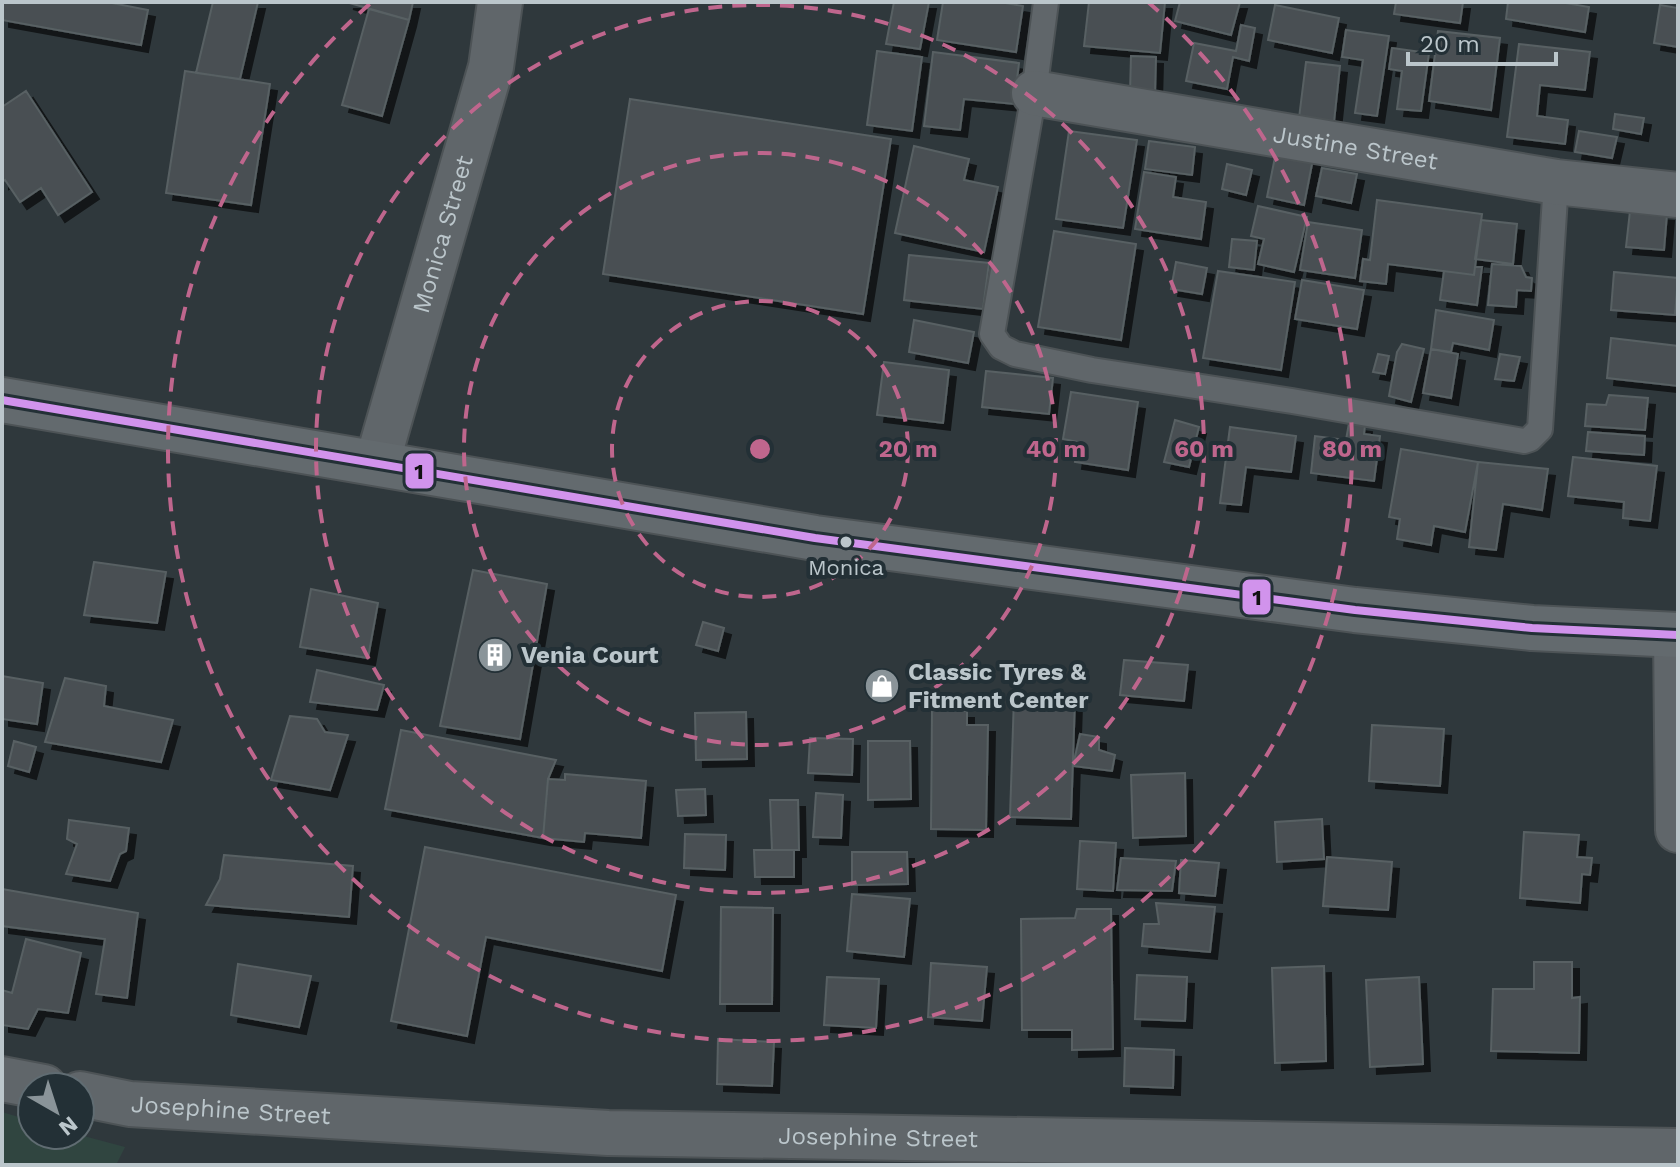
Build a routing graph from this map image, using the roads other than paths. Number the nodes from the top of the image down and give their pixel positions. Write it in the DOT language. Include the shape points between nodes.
graph roads {
  1 [pos="500,2"];
  2 [pos="1046,2"];
  3 [pos="1034,93"];
  4 [pos="1556,182"];
  5 [pos="1678,195"];
  6 [pos="2,400"];
  7 [pos="377,463"];
  8 [pos="1677,635"];
  9 [pos="1678,830"];
  10 [pos="96,1097"];
  11 [pos="608,1149"];
  12 [pos="1678,1151"];
  1 -- 7 [label="street, Monica Street" via="491,67"];
  2 -- 3 [label="lane"];
  3 -- 4 [label="street, Justine Street"];
  3 -- 4 [label="lane" via="992,334 1015,354 1092,370 1530,439 1540,429"];
  4 -- 5 [label="street, Justine Street"];
  6 -- 7 [label="street"];
  7 -- 8 [label="street" via="815,538 1339,608 1532,628"];
  8 -- 9 [label="street"];
  10 -- 11 [label="street, Josephine Street"];
  11 -- 12 [label="street, Josephine Street"];
}
